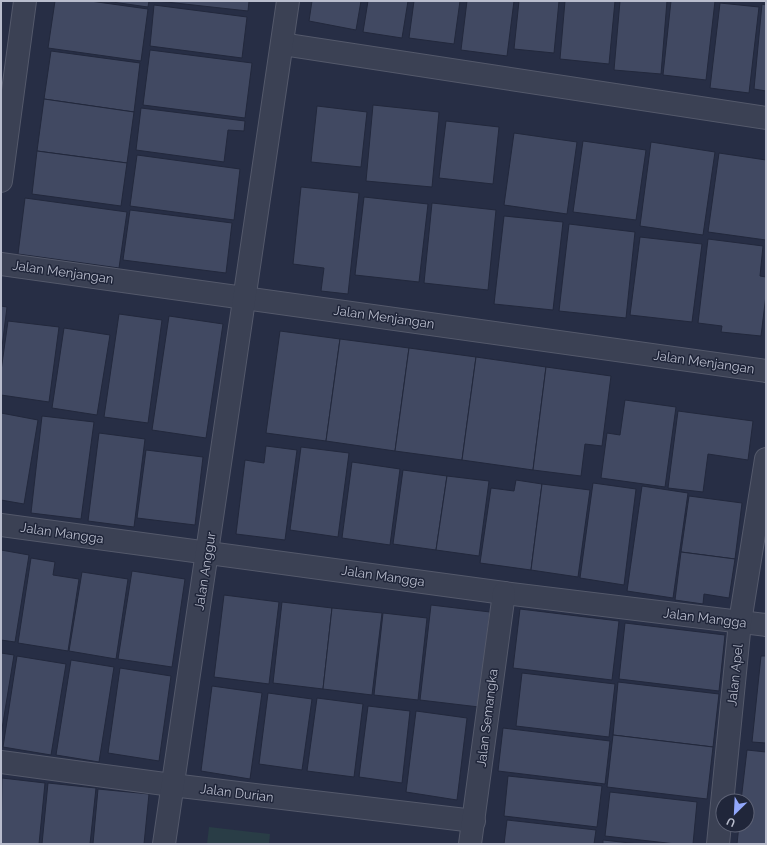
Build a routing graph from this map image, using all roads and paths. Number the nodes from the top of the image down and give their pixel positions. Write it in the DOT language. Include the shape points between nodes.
graph roads {
  1 [pos="26,1"];
  2 [pos="288,1"];
  3 [pos="282,44"];
  4 [pos="766,118"];
  5 [pos="1,181"];
  6 [pos="1,264"];
  7 [pos="245,297"];
  8 [pos="766,371"];
  9 [pos="766,459"];
  10 [pos="1,525"];
  11 [pos="208,552"];
  12 [pos="504,593"];
  13 [pos="740,622"];
  14 [pos="766,626"];
  15 [pos="1,762"];
  16 [pos="172,785"];
  17 [pos="474,820"];
  18 [pos="164,844"];
  19 [pos="470,844"];
  20 [pos="718,844"];
  1 -- 5 [label="street"];
  2 -- 3 [label="street, Jalan Anggur"];
  3 -- 4 [label="street"];
  3 -- 7 [label="street, Jalan Anggur"];
  6 -- 7 [label="street, Jalan Menjangan"];
  7 -- 8 [label="street, Jalan Menjangan"];
  7 -- 11 [label="street, Jalan Anggur"];
  9 -- 13 [label="street, Jalan Apel"];
  10 -- 11 [label="street, Jalan Mangga"];
  11 -- 12 [label="street, Jalan Mangga"];
  11 -- 16 [label="street, Jalan Anggur"];
  12 -- 13 [label="street, Jalan Mangga"];
  12 -- 17 [label="street, Jalan Semangka"];
  13 -- 14 [label="street, Jalan Mangga"];
  13 -- 20 [label="street, Jalan Apel"];
  15 -- 16 [label="street, Jalan Durian"];
  16 -- 17 [label="street, Jalan Durian"];
  16 -- 18 [label="street, Jalan Anggur"];
  17 -- 19 [label="street, Jalan Semangka"];
}
